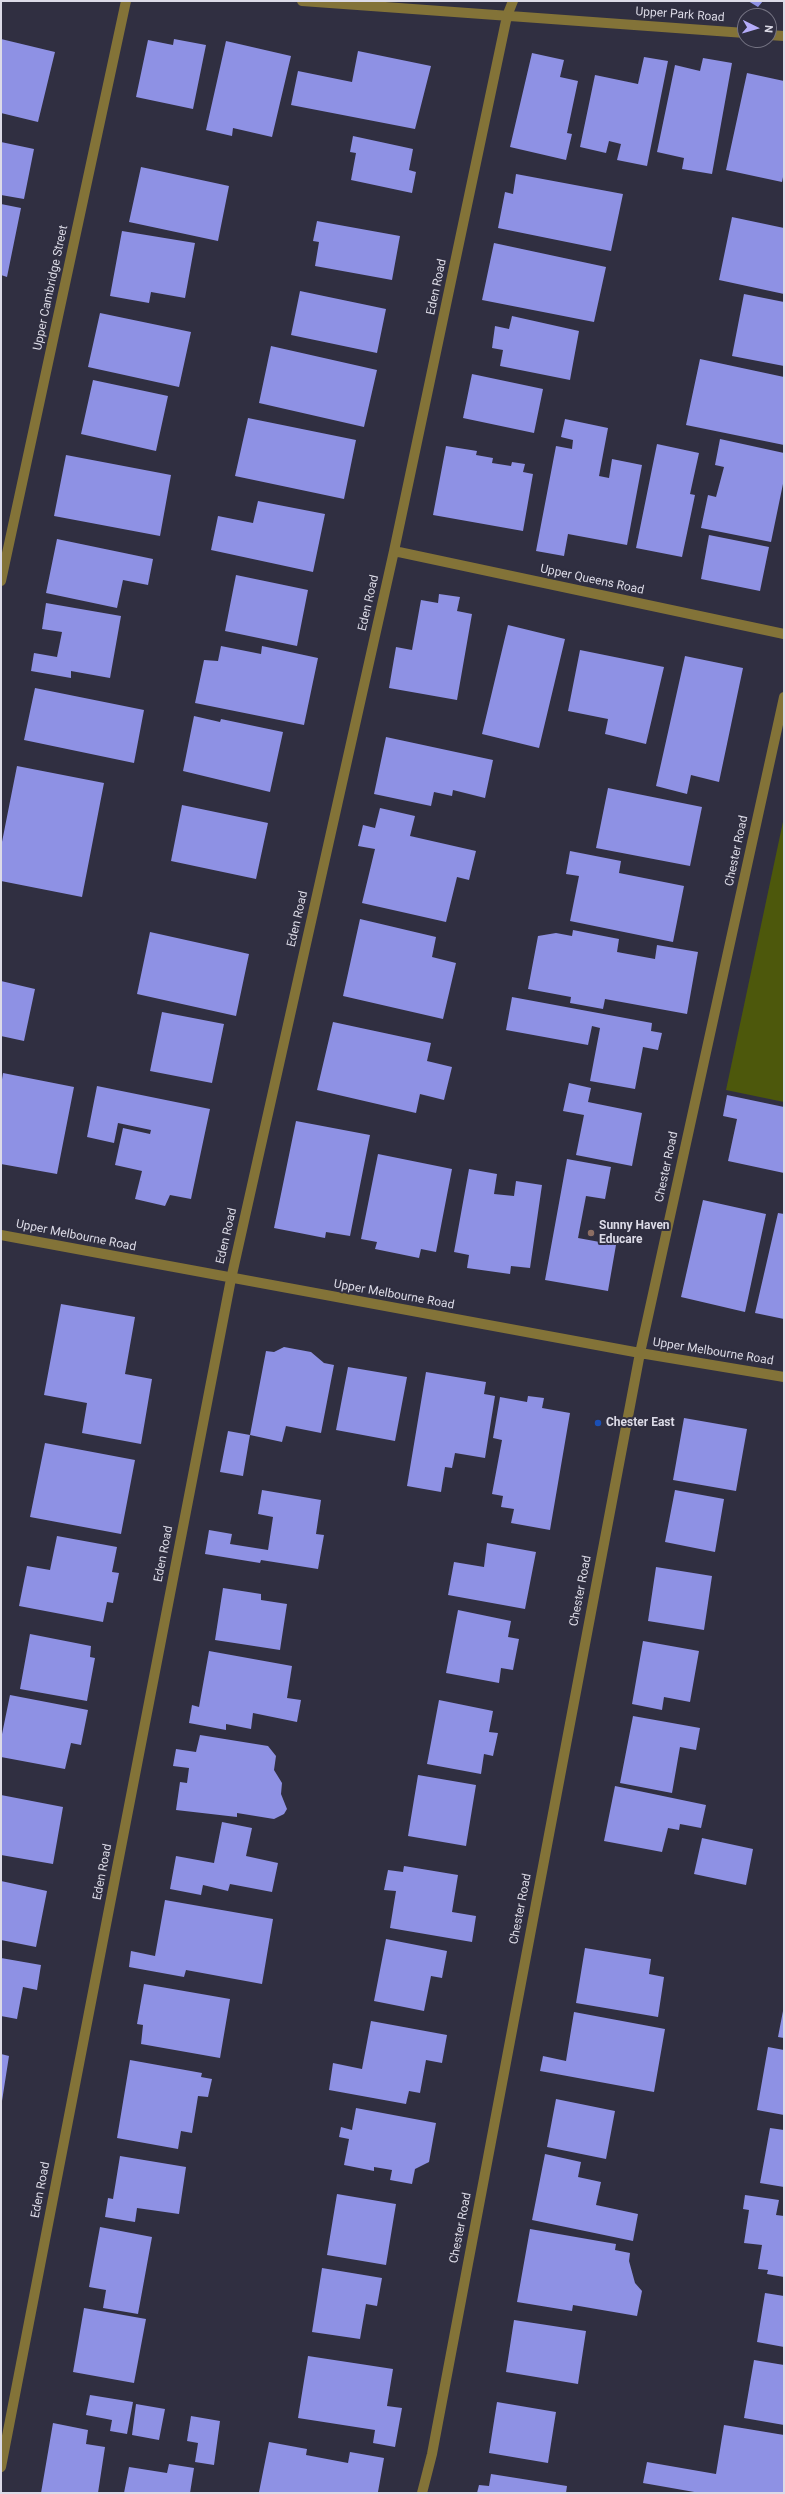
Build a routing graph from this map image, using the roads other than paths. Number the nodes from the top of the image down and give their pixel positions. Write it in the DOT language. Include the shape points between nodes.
graph roads {
  1 [pos="126,1"];
  2 [pos="302,1"];
  3 [pos="513,1"];
  4 [pos="507,16"];
  5 [pos="737,32"];
  6 [pos="394,551"];
  7 [pos="1,580"];
  8 [pos="784,634"];
  9 [pos="784,697"];
  10 [pos="1,1235"];
  11 [pos="231,1279"];
  12 [pos="640,1353"];
  13 [pos="784,1377"];
  14 [pos="1,2467"];
  15 [pos="422,2493"];
  1 -- 7 [label="street, Upper Cambridge Street"];
  2 -- 4 [label="street, Upper Park Road"];
  3 -- 4 [label="street, Eden Road"];
  4 -- 5 [label="street, Upper Park Road"];
  4 -- 6 [label="street, Eden Road"];
  6 -- 8 [label="street, Upper Queens Road"];
  6 -- 11 [label="street, Eden Road"];
  9 -- 12 [label="street, Chester Road"];
  10 -- 11 [label="street, Upper Melbourne Road"];
  11 -- 12 [label="street, Upper Melbourne Road"];
  11 -- 14 [label="street, Eden Road"];
  12 -- 13 [label="street, Upper Melbourne Road"];
  12 -- 15 [label="street, Chester Road" via="432,2454"];
}
